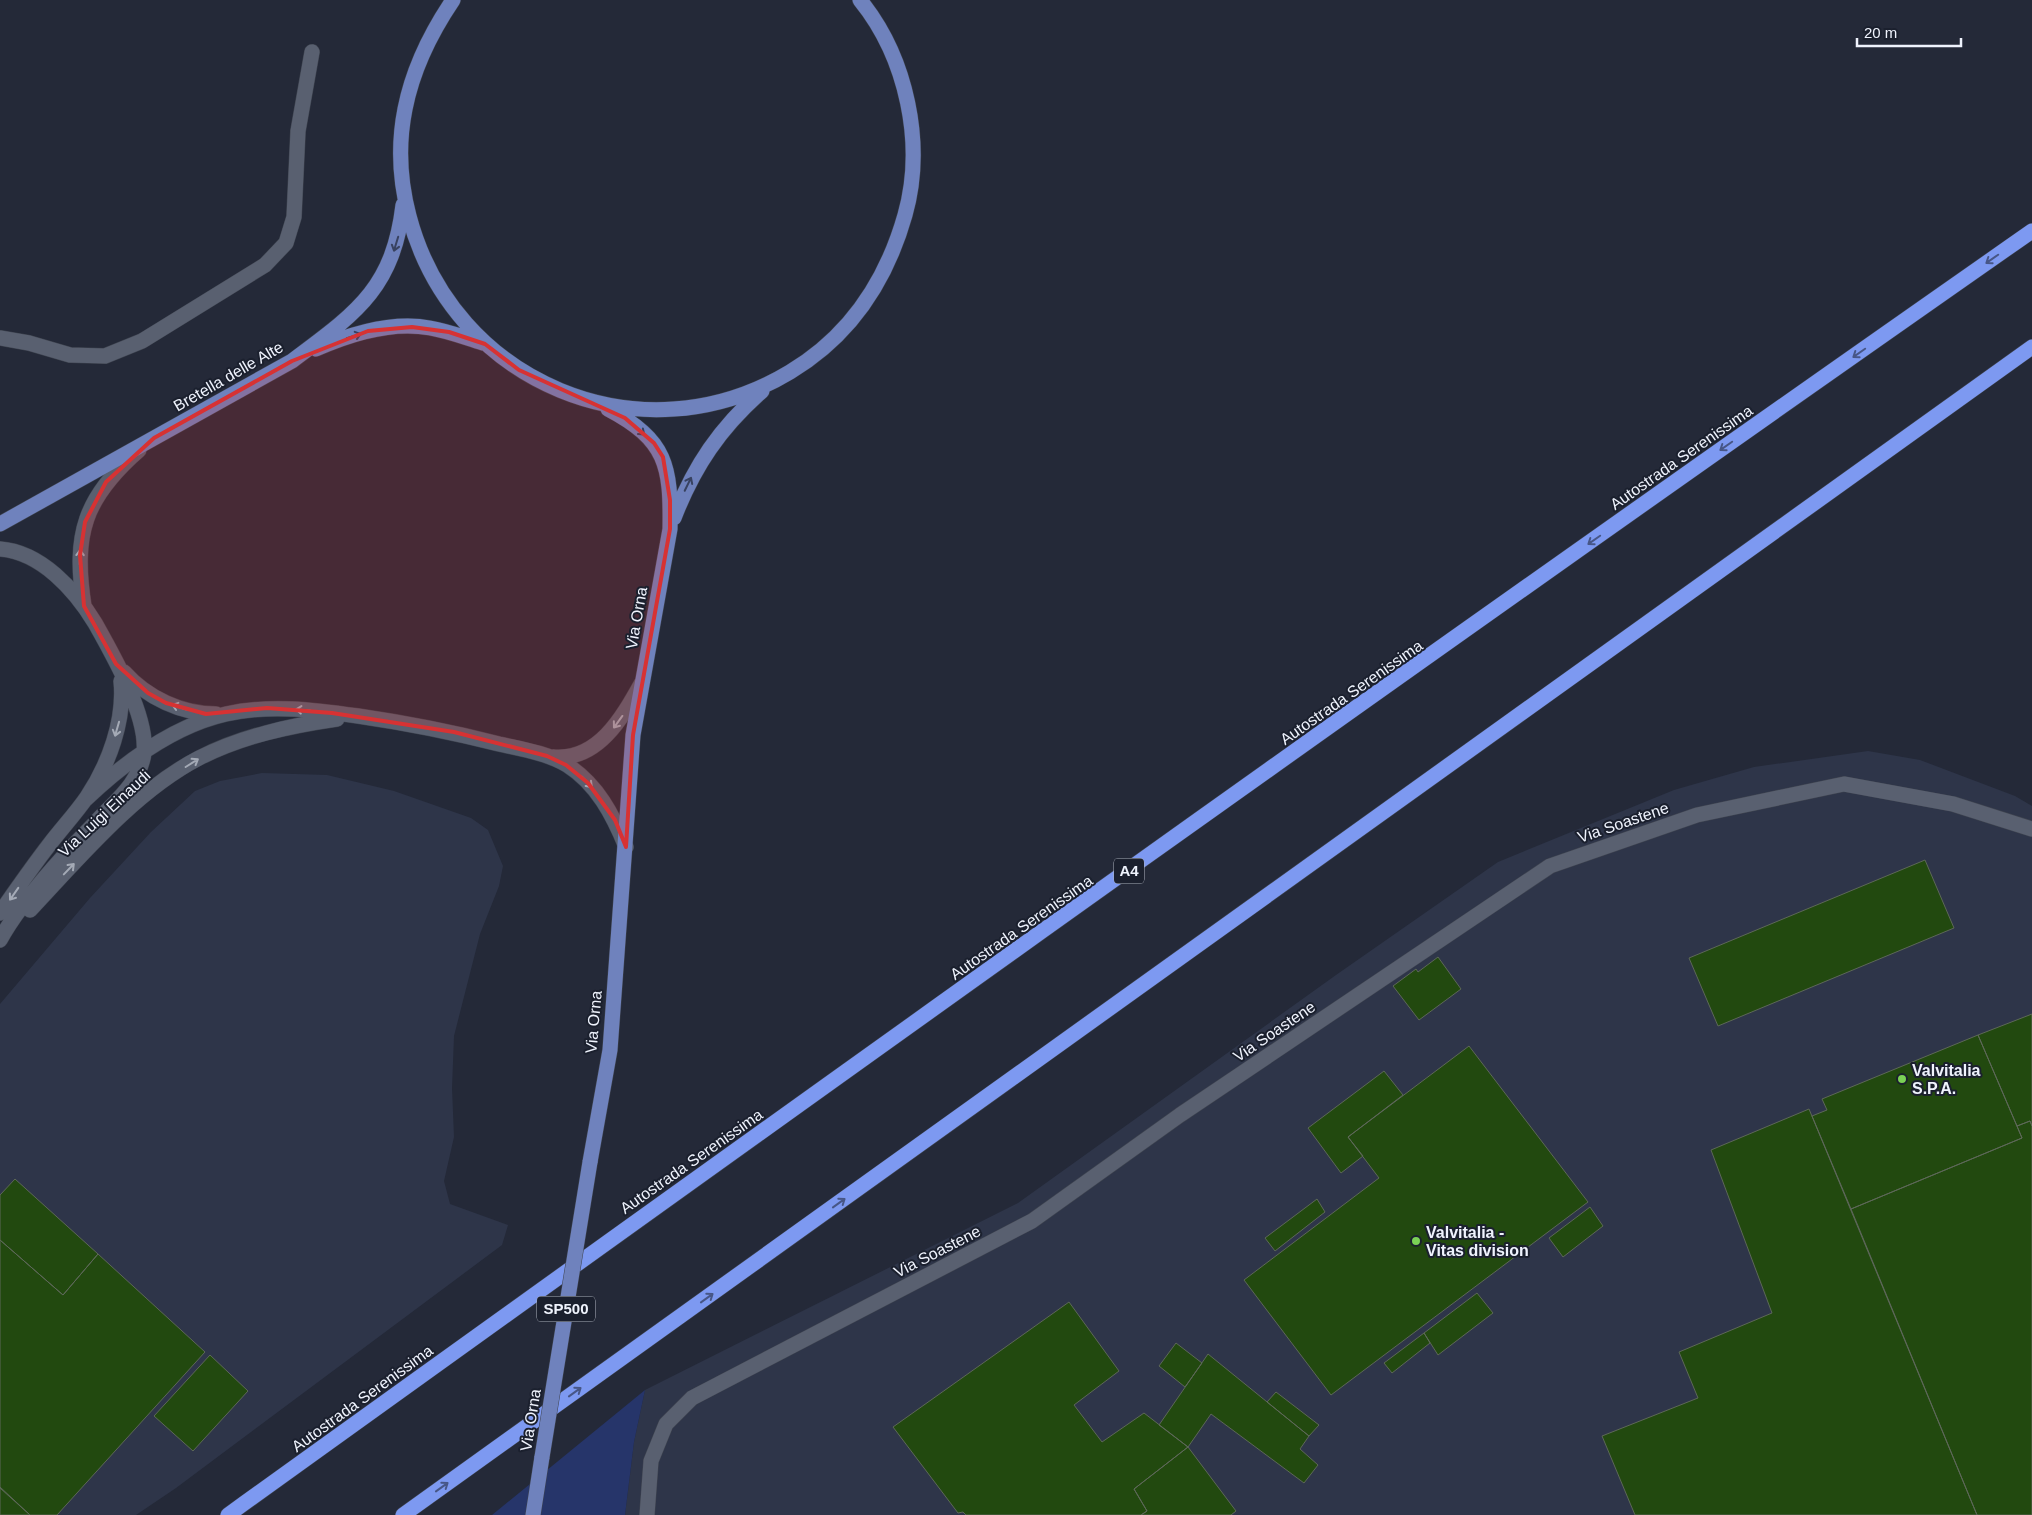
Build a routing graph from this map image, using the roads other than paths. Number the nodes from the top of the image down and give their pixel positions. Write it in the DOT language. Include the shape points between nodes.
graph roads {
  1 [pos="453,0"];
  2 [pos="860,0"];
  3 [pos="874,0"];
  4 [pos="876,24"];
  5 [pos="312,52"];
  6 [pos="404,196"];
  7 [pos="2032,232"];
  8 [pos="0,338"];
  9 [pos="485,344"];
  10 [pos="2032,347"];
  11 [pos="292,360"];
  12 [pos="768,386"];
  13 [pos="599,404"];
  14 [pos="154,438"];
  15 [pos="0,524"];
  16 [pos="670,529"];
  17 [pos="0,549"];
  18 [pos="84,606"];
  19 [pos="116,664"];
  20 [pos="643,680"];
  21 [pos="226,714"];
  22 [pos="368,718"];
  23 [pos="144,752"];
  24 [pos="547,756"];
  25 [pos="86,799"];
  26 [pos="2032,829"];
  27 [pos="626,847"];
  28 [pos="0,913"];
  29 [pos="0,941"];
  30 [pos="228,1515"];
  31 [pos="403,1515"];
  32 [pos="533,1515"];
  33 [pos="647,1515"];
  1 -- 6 [label="main road" via="433,29 416,68 404,110 400,153"];
  2 -- 4 [label="main road"];
  3 -- 4 [label="main road"];
  4 -- 12 [label="main road" via="894,57 908,103 913,152 909,199 896,246 875,290 845,328 809,360"];
  5 -- 8 [label="street" via="298,131 294,217 286,243 265,265 142,341 105,356 70,355"];
  6 -- 9 [label="main road" via="414,237 432,277 456,313"];
  6 -- 11 [label="main road, Bretella delle Alte, one-way" via="400,232 377,287 350,315"];
  7 -- 30 [label="highway, Autostrada Serenissima / A4, one-way" via="1711,457"];
  11 -- 9 [label="main road, one-way" via="343,339 390,328 429,327"];
  9 -- 13 [label="main road" via="520,370 558,390"];
  31 -- 10 [label="highway, one-way"];
  11 -- 14 [label="main road, Bretella delle Alte"];
  12 -- 13 [label="main road" via="727,401 685,409 642,410"];
  16 -- 12 [label="main road, Via Orna, one-way" via="697,466 737,413"];
  13 -- 16 [label="main road, Via Orna, one-way" via="640,430 663,457 670,493"];
  14 -- 15 [label="main road, Bretella delle Alte"];
  18 -- 14 [label="street, Via Luigi Einaudi, one-way" via="80,555 89,510 120,467"];
  16 -- 20 [label="main road, Via Orna"];
  17 -- 18 [label="street, Via Luigi Einaudi" via="41,564"];
  18 -- 19 [label="street, Via Luigi Einaudi"];
  21 -- 19 [label="street, Via Luigi Einaudi, one-way" via="184,710 166,703 130,679"];
  19 -- 23 [label="street, Via Luigi Einaudi" via="141,724"];
  19 -- 25 [label="street, Via Luigi Einaudi, one-way" via="122,682 121,716 107,759"];
  20 -- 24 [label="street, Via Luigi Einaudi, one-way" via="621,717 601,741 579,754"];
  20 -- 27 [label="main road, Via Orna" via="633,735"];
  22 -- 21 [label="street, Via Luigi Einaudi, one-way" via="267,708"];
  21 -- 23 [label="street, Via Luigi Einaudi" via="192,725"];
  22 -- 24 [label="street, Via Luigi Einaudi" via="454,732"];
  29 -- 22 [label="street, Via Luigi Einaudi, one-way" via="137,802 198,759 252,736 337,719"];
  23 -- 25 [label="street, Via Luigi Einaudi"];
  23 -- 29 [label="street, Via Luigi Einaudi" via="141,767 124,794 54,868"];
  24 -- 27 [label="street, Via Luigi Einaudi, one-way" via="574,770 596,792 615,820"];
  25 -- 28 [label="street, Via Luigi Einaudi, one-way"];
  26 -- 33 [label="street, Via Soastene" via="1953,804 1844,784 1697,815 1550,866 1180,1115 1032,1221 692,1398 666,1424 652,1461"];
  27 -- 32 [label="main road, Via Orna / SP500, bridge" via="610,1050"];
}
